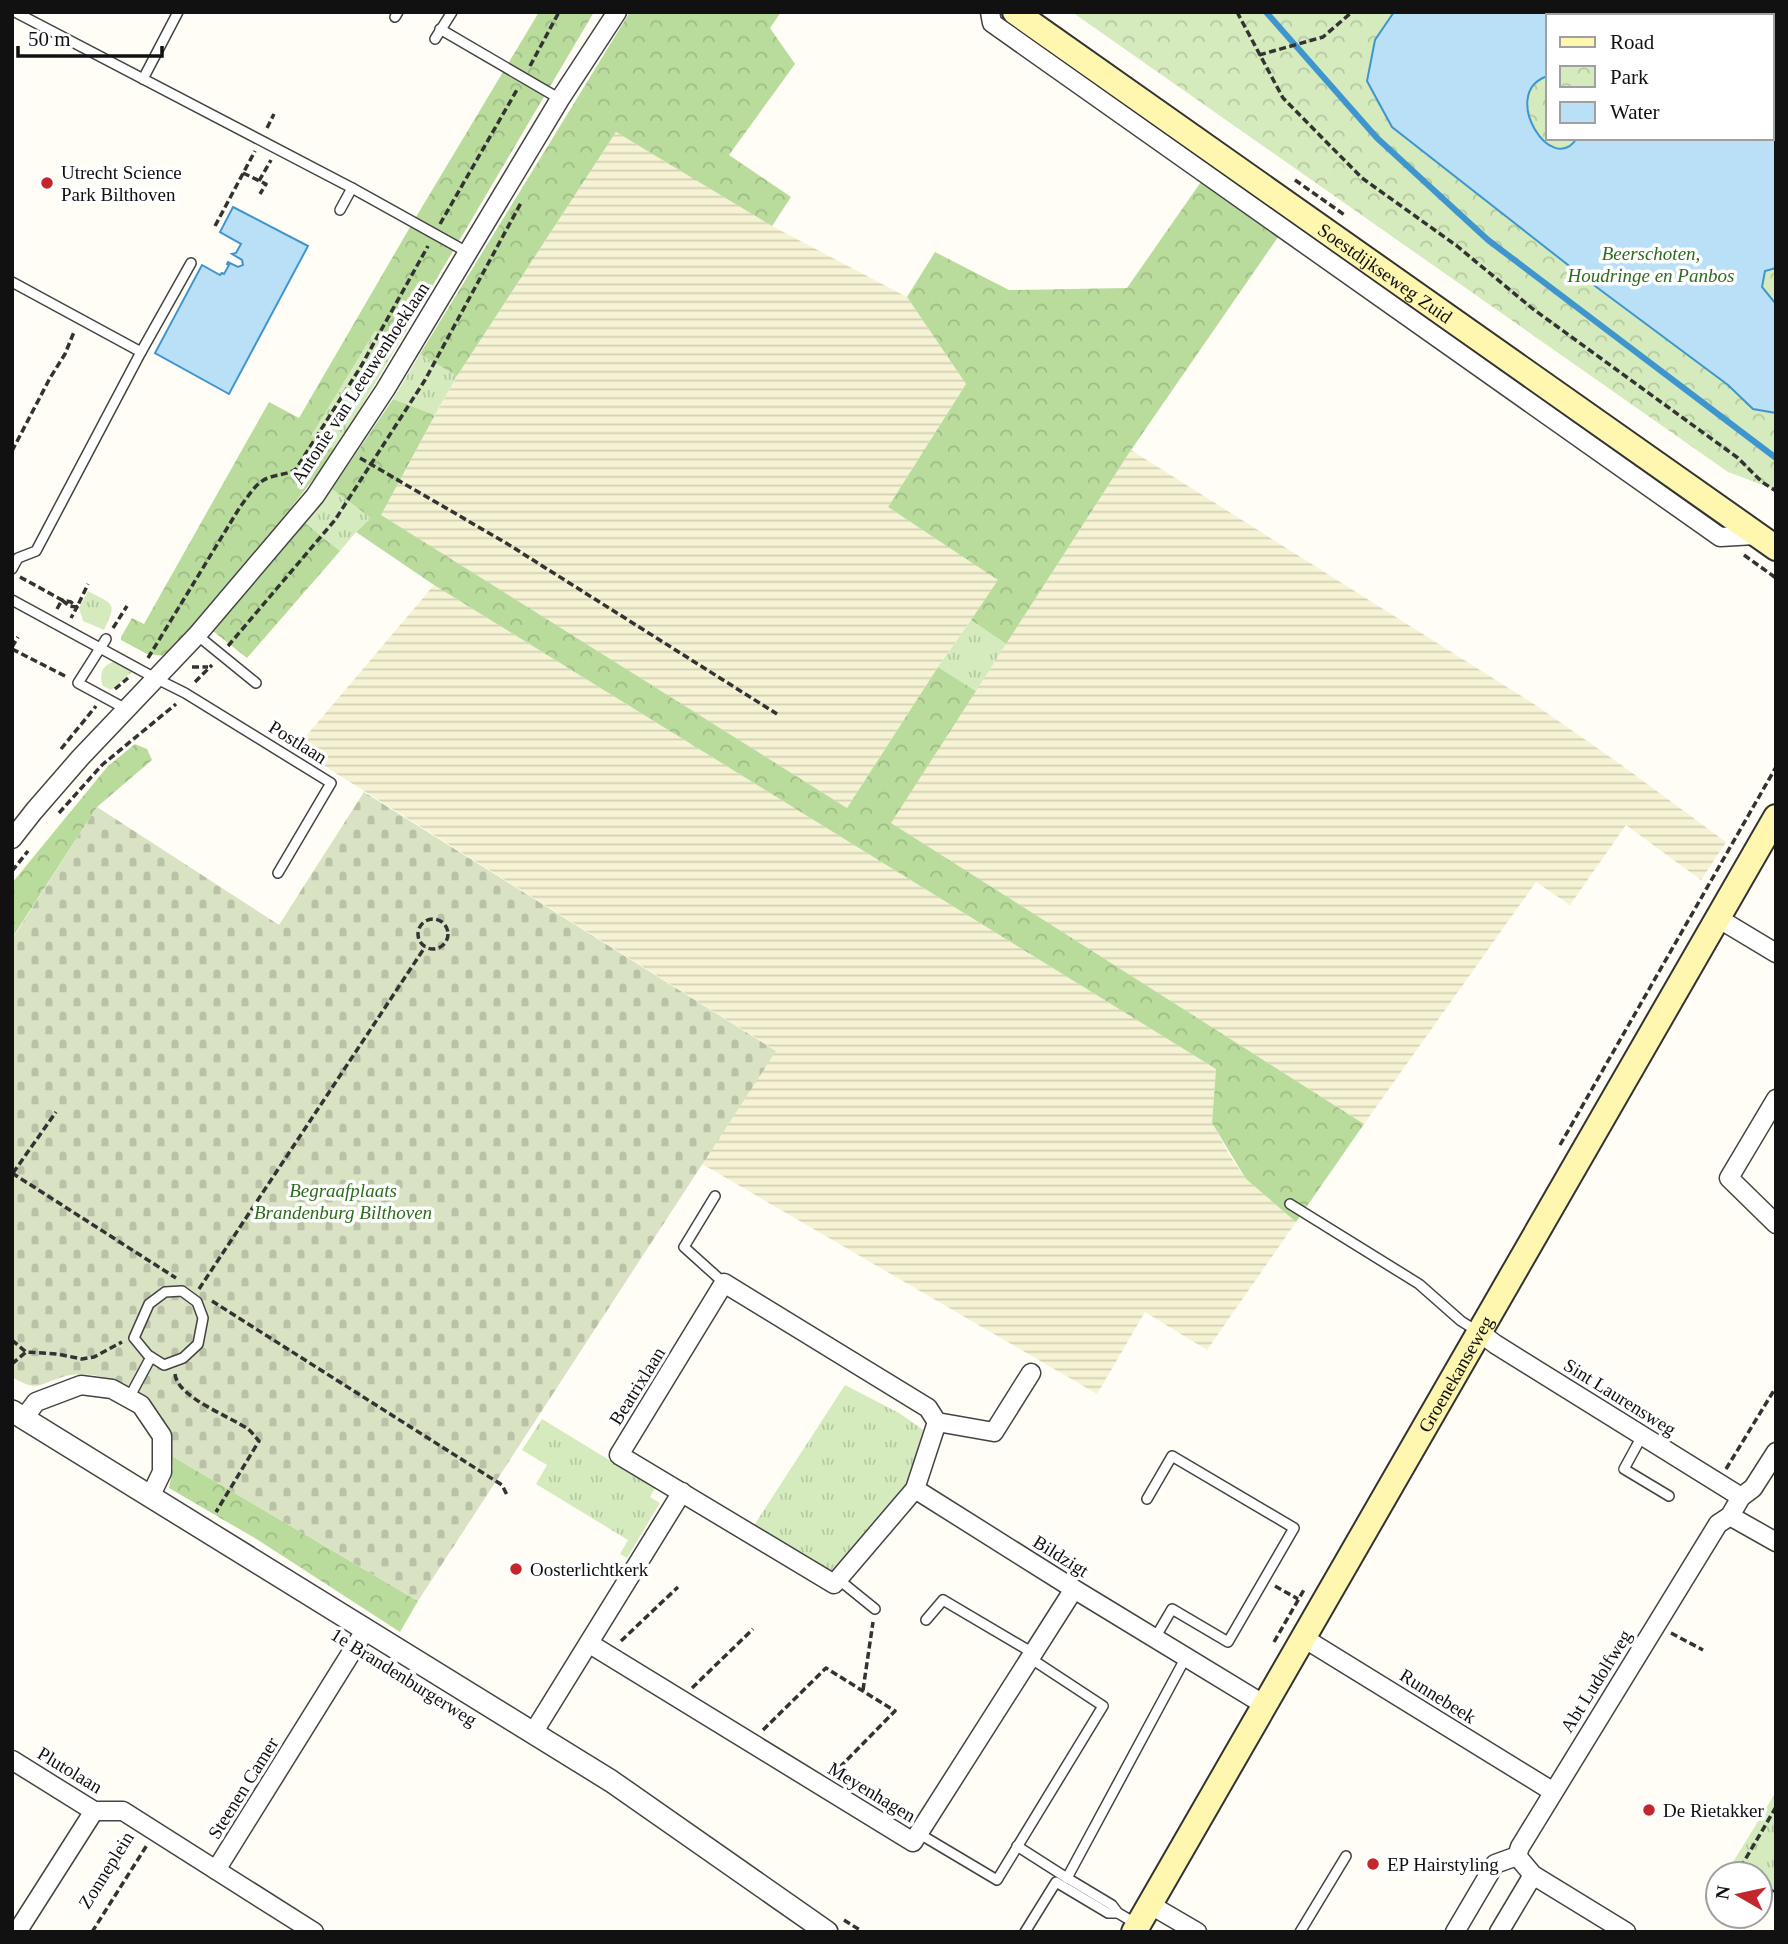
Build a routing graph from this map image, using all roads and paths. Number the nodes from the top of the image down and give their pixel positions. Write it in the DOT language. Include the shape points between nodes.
graph roads {
  1 [pos="15,12"];
  2 [pos="178,12"];
  3 [pos="452,12"];
  4 [pos="559,12"];
  5 [pos="617,12"];
  6 [pos="990,12"];
  7 [pos="1015,12"];
  8 [pos="1237,12"];
  9 [pos="1352,12"];
  10 [pos="29,15"];
  11 [pos="440,29"];
  12 [pos="435,38"];
  13 [pos="1259,55"];
  14 [pos="524,78"];
  15 [pos="143,79"];
  16 [pos="561,99"];
  17 [pos="274,114"];
  18 [pos="260,141"];
  19 [pos="277,149"];
  20 [pos="243,173"];
  21 [pos="259,181"];
  22 [pos="352,188"];
  23 [pos="260,194"];
  24 [pos="522,202"];
  25 [pos="340,210"];
  26 [pos="215,226"];
  27 [pos="435,233"];
  28 [pos="467,252"];
  29 [pos="191,262"];
  30 [pos="12,282"];
  31 [pos="76,327"];
  32 [pos="141,352"];
  33 [pos="346,450"];
  34 [pos="12,451"];
  35 [pos="371,464"];
  36 [pos="1776,491"];
  37 [pos="1720,537"];
  38 [pos="1766,541"];
  39 [pos="12,571"];
  40 [pos="1776,578"];
  41 [pos="88,584"];
  42 [pos="12,600"];
  43 [pos="127,606"];
  44 [pos="77,607"];
  45 [pos="71,618"];
  46 [pos="197,635"];
  47 [pos="18,637"];
  48 [pos="106,639"];
  49 [pos="12,648"];
  50 [pos="100,648"];
  51 [pos="221,654"];
  52 [pos="187,667"];
  53 [pos="213,667"];
  54 [pos="138,668"];
  55 [pos="155,678"];
  56 [pos="78,683"];
  57 [pos="256,683"];
  58 [pos="185,693"];
  59 [pos="106,698"];
  60 [pos="126,709"];
  61 [pos="777,714"];
  62 [pos="54,759"];
  63 [pos="1776,817"];
  64 [pos="51,822"];
  65 [pos="12,839"];
  66 [pos="35,841"];
  67 [pos="12,871"];
  68 [pos="278,873"];
  69 [pos="1716,917"];
  70 [pos="425,947"];
  71 [pos="1774,949"];
  72 [pos="1776,1099"];
  73 [pos="56,1112"];
  74 [pos="12,1174"];
  75 [pos="715,1196"];
  76 [pos="1290,1204"];
  77 [pos="1776,1224"];
  78 [pos="724,1283"];
  79 [pos="194,1294"];
  80 [pos="1478,1332"];
  81 [pos="134,1338"];
  82 [pos="12,1340"];
  83 [pos="26,1352"];
  84 [pos="151,1357"];
  85 [pos="174,1361"];
  86 [pos="12,1364"];
  87 [pos="1031,1373"];
  88 [pos="1776,1387"];
  89 [pos="129,1398"];
  90 [pos="18,1415"];
  91 [pos="937,1422"];
  92 [pos="1642,1436"];
  93 [pos="1776,1452"];
  94 [pos="1718,1483"];
  95 [pos="915,1489"];
  96 [pos="682,1492"];
  97 [pos="1669,1496"];
  98 [pos="150,1497"];
  99 [pos="508,1497"];
  100 [pos="1741,1497"];
  101 [pos="1147,1499"];
  102 [pos="216,1512"];
  103 [pos="1730,1516"];
  104 [pos="1776,1542"];
  105 [pos="838,1579"];
  106 [pos="1264,1580"];
  107 [pos="678,1587"];
  108 [pos="1074,1589"];
  109 [pos="1298,1599"];
  110 [pos="875,1609"];
  111 [pos="926,1620"];
  112 [pos="1656,1625"];
  113 [pos="366,1629"];
  114 [pos="753,1629"];
  115 [pos="1302,1637"];
  116 [pos="1155,1638"];
  117 [pos="590,1644"];
  118 [pos="1703,1650"];
  119 [pos="607,1655"];
  120 [pos="1031,1655"];
  121 [pos="1186,1657"];
  122 [pos="863,1691"];
  123 [pos="681,1700"];
  124 [pos="1263,1704"];
  125 [pos="533,1733"];
  126 [pos="750,1742"];
  127 [pos="12,1760"];
  128 [pos="822,1786"];
  129 [pos="1552,1791"];
  130 [pos="1776,1807"];
  131 [pos="94,1811"];
  132 [pos="156,1831"];
  133 [pos="918,1833"];
  134 [pos="1017,1846"];
  135 [pos="1346,1856"];
  136 [pos="1517,1856"];
  137 [pos="1745,1860"];
  138 [pos="216,1870"];
  139 [pos="1533,1875"];
  140 [pos="1067,1878"];
  141 [pos="1135,1918"];
  142 [pos="17,1932"];
  143 [pos="92,1932"];
  144 [pos="314,1932"];
  145 [pos="827,1932"];
  146 [pos="1025,1932"];
  147 [pos="1197,1932"];
  148 [pos="1300,1932"];
  149 [pos="1455,1932"];
  150 [pos="1499,1932"];
  151 [pos="1626,1932"];
  1 -- 10 [label="lane"];
  2 -- 15 [label="lane"];
  3 -- 11 [label="lane"];
  4 -- 14 [label="path"];
  5 -- 16 [label="street, Antonie van Leeuwenhoeklaan"];
  6 -- 37 [label="street, Soestdijkseweg Zuid" via="992,23"];
  7 -- 38 [label="main road, Soestdijkseweg Zuid"];
  8 -- 13 [label="path"];
  9 -- 13 [label="path" via="1323,37"];
  10 -- 15 [label="lane"];
  11 -- 12 [label="lane"];
  11 -- 14 [label="lane" via="478,57"];
  13 -- 36 [label="path" via="1283,98 1362,178"];
  14 -- 16 [label="lane"];
  14 -- 27 [label="path"];
  15 -- 18 [label="lane"];
  16 -- 28 [label="street, Antonie van Leeuwenhoeklaan"];
  17 -- 18 [label="path"];
  18 -- 19 [label="lane"];
  18 -- 20 [label="path"];
  19 -- 21 [label="path"];
  19 -- 22 [label="lane"];
  20 -- 21 [label="path"];
  20 -- 26 [label="path"];
  21 -- 23 [label="path" via="266,184"];
  22 -- 25 [label="lane"];
  22 -- 27 [label="lane"];
  24 -- 35 [label="path" via="425,380"];
  27 -- 28 [label="lane"];
  27 -- 54 [label="path" via="360,368 296,469 265,478 255,488"];
  28 -- 33 [label="street, Antonie van Leeuwenhoeklaan"];
  29 -- 32 [label="lane"];
  30 -- 32 [label="lane"];
  31 -- 34 [label="path"];
  32 -- 39 [label="lane" via="36,551 18,558"];
  33 -- 35 [label="path"];
  33 -- 46 [label="street, Antonie van Leeuwenhoeklaan" via="314,496"];
  35 -- 51 [label="path" via="335,520"];
  35 -- 61 [label="path" via="506,542"];
  37 -- 38 [label="street, Soestdijkseweg Zuid"];
  37 -- 40 [label="path"];
  39 -- 44 [label="path"];
  41 -- 44 [label="path"];
  42 -- 50 [label="lane, Postlaan"];
  43 -- 48 [label="path"];
  44 -- 45 [label="path"];
  46 -- 51 [label="lane"];
  46 -- 55 [label="street, Antonie van Leeuwenhoeklaan"];
  47 -- 49 [label="path"];
  48 -- 50 [label="lane"];
  49 -- 56 [label="path"];
  50 -- 54 [label="lane, Postlaan"];
  50 -- 56 [label="lane"];
  51 -- 53 [label="path"];
  51 -- 57 [label="lane"];
  52 -- 53 [label="path"];
  53 -- 58 [label="path"];
  54 -- 55 [label="lane, Postlaan"];
  54 -- 59 [label="path"];
  55 -- 58 [label="lane, Postlaan"];
  55 -- 60 [label="street, Antonie van Leeuwenhoeklaan"];
  56 -- 59 [label="lane"];
  58 -- 64 [label="path" via="102,765"];
  58 -- 68 [label="lane, Postlaan" via="331,783"];
  59 -- 60 [label="lane"];
  59 -- 62 [label="path"];
  60 -- 65 [label="street, Antonie van Leeuwenhoeklaan"];
  63 -- 69 [label="main road, Groenekanseweg"];
  66 -- 67 [label="path"];
  69 -- 71 [label="street"];
  69 -- 80 [label="main road, Groenekanseweg"];
  70 -- 70 [label="path" via="434,949 446,942 447,928 440,920 421,924 417,933"];
  70 -- 79 [label="path"];
  72 -- 77 [label="street" via="1729,1178"];
  73 -- 74 [label="path"];
  74 -- 79 [label="path"];
  75 -- 78 [label="lane" via="684,1247"];
  76 -- 80 [label="lane" via="1419,1284"];
  78 -- 91 [label="street" via="928,1408"];
  78 -- 96 [label="street, Beatrixlaan" via="619,1455"];
  79 -- 81 [label="lane" via="165,1292 149,1304"];
  79 -- 85 [label="lane" via="203,1318 198,1343"];
  79 -- 99 [label="path" via="502,1485"];
  80 -- 92 [label="street, Sint Laurensweg"];
  80 -- 115 [label="main road, Groenekanseweg"];
  81 -- 83 [label="path" via="82,1359"];
  81 -- 84 [label="lane"];
  82 -- 83 [label="path"];
  83 -- 86 [label="path"];
  84 -- 85 [label="lane" via="164,1364"];
  84 -- 89 [label="lane"];
  85 -- 102 [label="path" via="176,1381 185,1392 259,1441"];
  87 -- 91 [label="street" via="995,1432"];
  88 -- 94 [label="path"];
  89 -- 90 [label="street, 1e Brandenburgerweg" via="113,1389 81,1385 36,1402"];
  89 -- 98 [label="street, 1e Brandenburgerweg" via="141,1405 162,1436 162,1472"];
  90 -- 98 [label="street, 1e Brandenburgerweg"];
  91 -- 95 [label="street"];
  92 -- 94 [label="street, Sint Laurensweg"];
  92 -- 97 [label="lane" via="1624,1469"];
  93 -- 100 [label="street, Abt Ludolfweg" via="1754,1488"];
  94 -- 100 [label="street, Sint Laurensweg"];
  95 -- 105 [label="street"];
  95 -- 108 [label="street, Bildzigt"];
  96 -- 105 [label="street, Beatrixlaan" via="834,1584"];
  96 -- 117 [label="street"];
  98 -- 113 [label="street, 1e Brandenburgerweg"];
  100 -- 103 [label="street, Abt Ludolfweg"];
  101 -- 106 [label="lane" via="1172,1456 1294,1528"];
  103 -- 104 [label="street"];
  103 -- 112 [label="street, Abt Ludolfweg" via="1718,1524"];
  105 -- 110 [label="lane"];
  106 -- 109 [label="path"];
  106 -- 116 [label="lane" via="1228,1642 1171,1609"];
  107 -- 119 [label="path"];
  108 -- 116 [label="street, Bildzigt"];
  108 -- 120 [label="street, Meyenhagen"];
  110 -- 122 [label="path"];
  111 -- 120 [label="lane" via="943,1600"];
  112 -- 118 [label="path"];
  112 -- 129 [label="street, Abt Ludolfweg"];
  113 -- 125 [label="street, 1e Brandenburgerweg"];
  113 -- 138 [label="street, Steenen Camer"];
  114 -- 123 [label="path"];
  115 -- 124 [label="main road, Groenekanseweg"];
  115 -- 129 [label="street, Runnebeek"];
  116 -- 121 [label="street, Bildzigt"];
  117 -- 119 [label="street, Meyenhagen"];
  117 -- 125 [label="street"];
  119 -- 123 [label="street, Meyenhagen"];
  120 -- 133 [label="street, Meyenhagen"];
  120 -- 134 [label="lane" via="1103,1706"];
  121 -- 124 [label="street, Bildzigt"];
  121 -- 140 [label="lane"];
  122 -- 126 [label="path" via="826,1668"];
  122 -- 128 [label="path" via="895,1711"];
  123 -- 126 [label="street, Meyenhagen"];
  124 -- 141 [label="main road, Groenekanseweg"];
  125 -- 145 [label="street, 1e Brandenburgerweg" via="611,1781"];
  126 -- 128 [label="street, Meyenhagen"];
  127 -- 131 [label="street, Plutolaan"];
  128 -- 133 [label="street, Meyenhagen" via="913,1842"];
  129 -- 136 [label="street, Abt Ludolfweg"];
  130 -- 137 [label="path"];
  131 -- 132 [label="street, Plutolaan" via="123,1811"];
  131 -- 142 [label="street"];
  132 -- 138 [label="street, Plutolaan"];
  132 -- 143 [label="path, Zonneplein"];
  133 -- 134 [label="lane" via="997,1880"];
  134 -- 140 [label="lane"];
  135 -- 148 [label="lane"];
  136 -- 139 [label="street"];
  136 -- 149 [label="street" via="1495,1864"];
  138 -- 144 [label="street, Steenen Camer"];
  139 -- 150 [label="street"];
  139 -- 151 [label="street"];
  140 -- 141 [label="lane"];
  141 -- 146 [label="lane" via="1108,1913 1056,1882"];
  141 -- 147 [label="street"];
}
